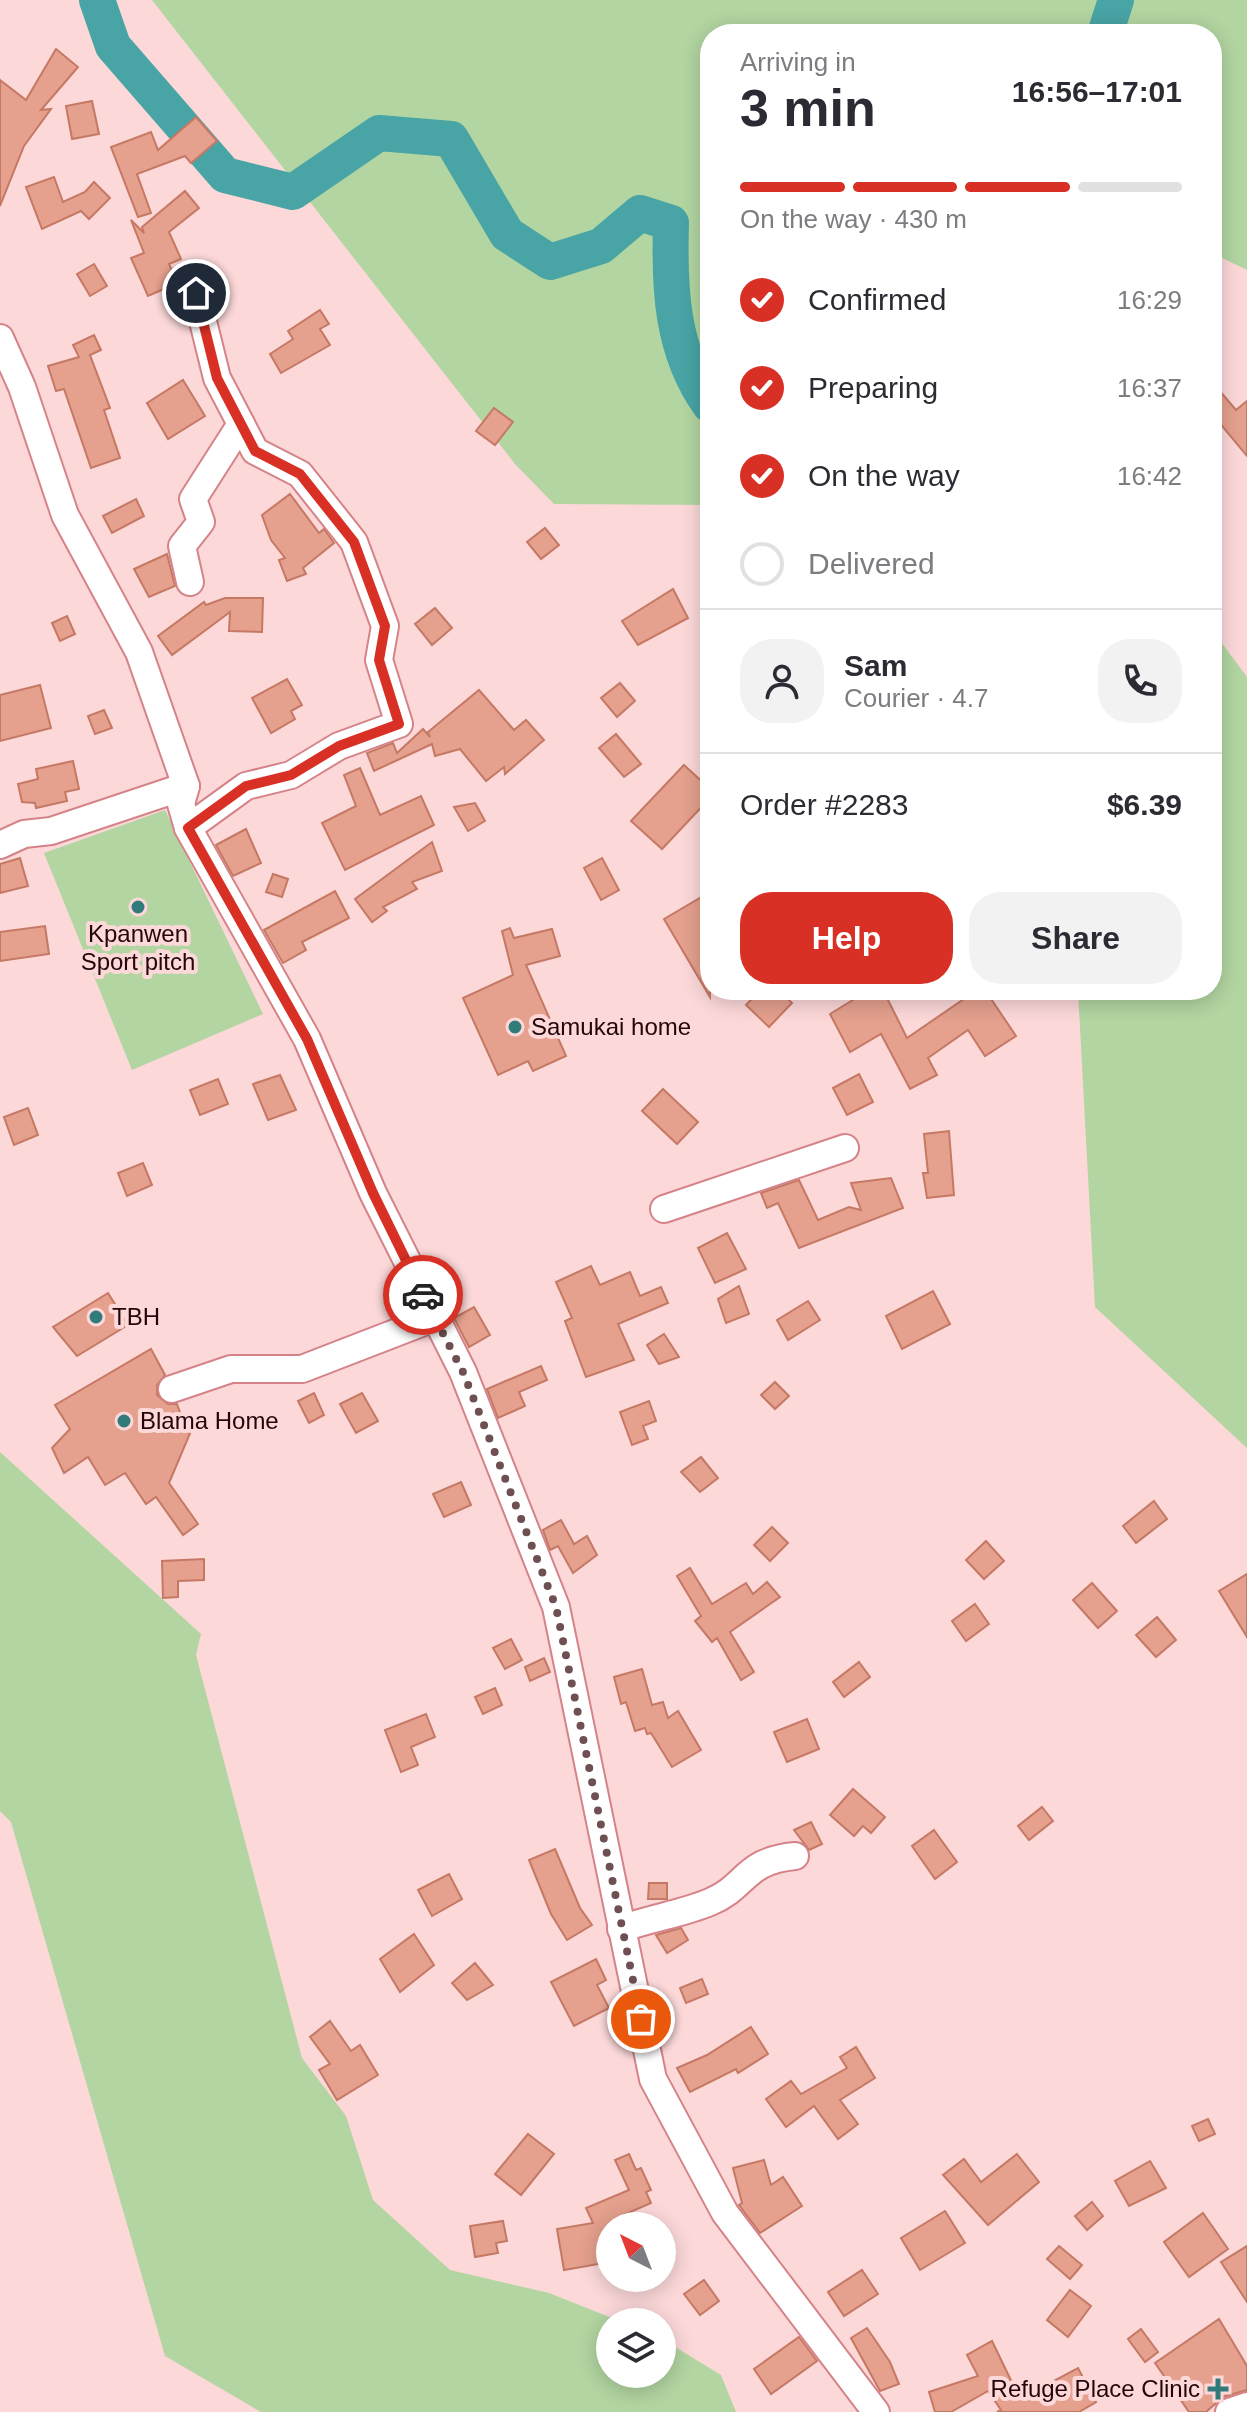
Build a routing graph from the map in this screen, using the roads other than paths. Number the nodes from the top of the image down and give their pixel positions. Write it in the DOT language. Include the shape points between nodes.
graph roads {
  1 [pos="196,293"];
  2 [pos="0,338"];
  3 [pos="241,424"];
  4 [pos="190,582"];
  5 [pos="186,786"];
  6 [pos="188,828"];
  7 [pos="0,845"];
  8 [pos="845,1148"];
  9 [pos="664,1209"];
  10 [pos="434,1318"];
  11 [pos="172,1389"];
  12 [pos="795,1856"];
  13 [pos="621,1929"];
  14 [pos="1247,2406"];
  15 [pos="876,2412"];
  16 [pos="1229,2412"];
  1 -- 3 [label="street" via="217,378"];
  2 -- 5 [label="street" via="65,515 139,652"];
  3 -- 4 [label="street" via="193,499 201,522 182,546"];
  3 -- 6 [label="street" via="255,451 300,474 354,542 385,626 379,660 399,724 339,746 291,775 246,786"];
  5 -- 6 [label="street" via="181,804"];
  5 -- 7 [label="street"];
  6 -- 10 [label="street" via="307,1039"];
  8 -- 9 [label="street"];
  10 -- 11 [label="street" via="302,1369 231,1369"];
  10 -- 13 [label="street" via="463,1372 556,1607"];
  12 -- 13 [label="street" via="773,1858 747,1871 711,1902"];
  13 -- 15 [label="street" via="653,2079 725,2213"];
  14 -- 16 [label="street"];
}
